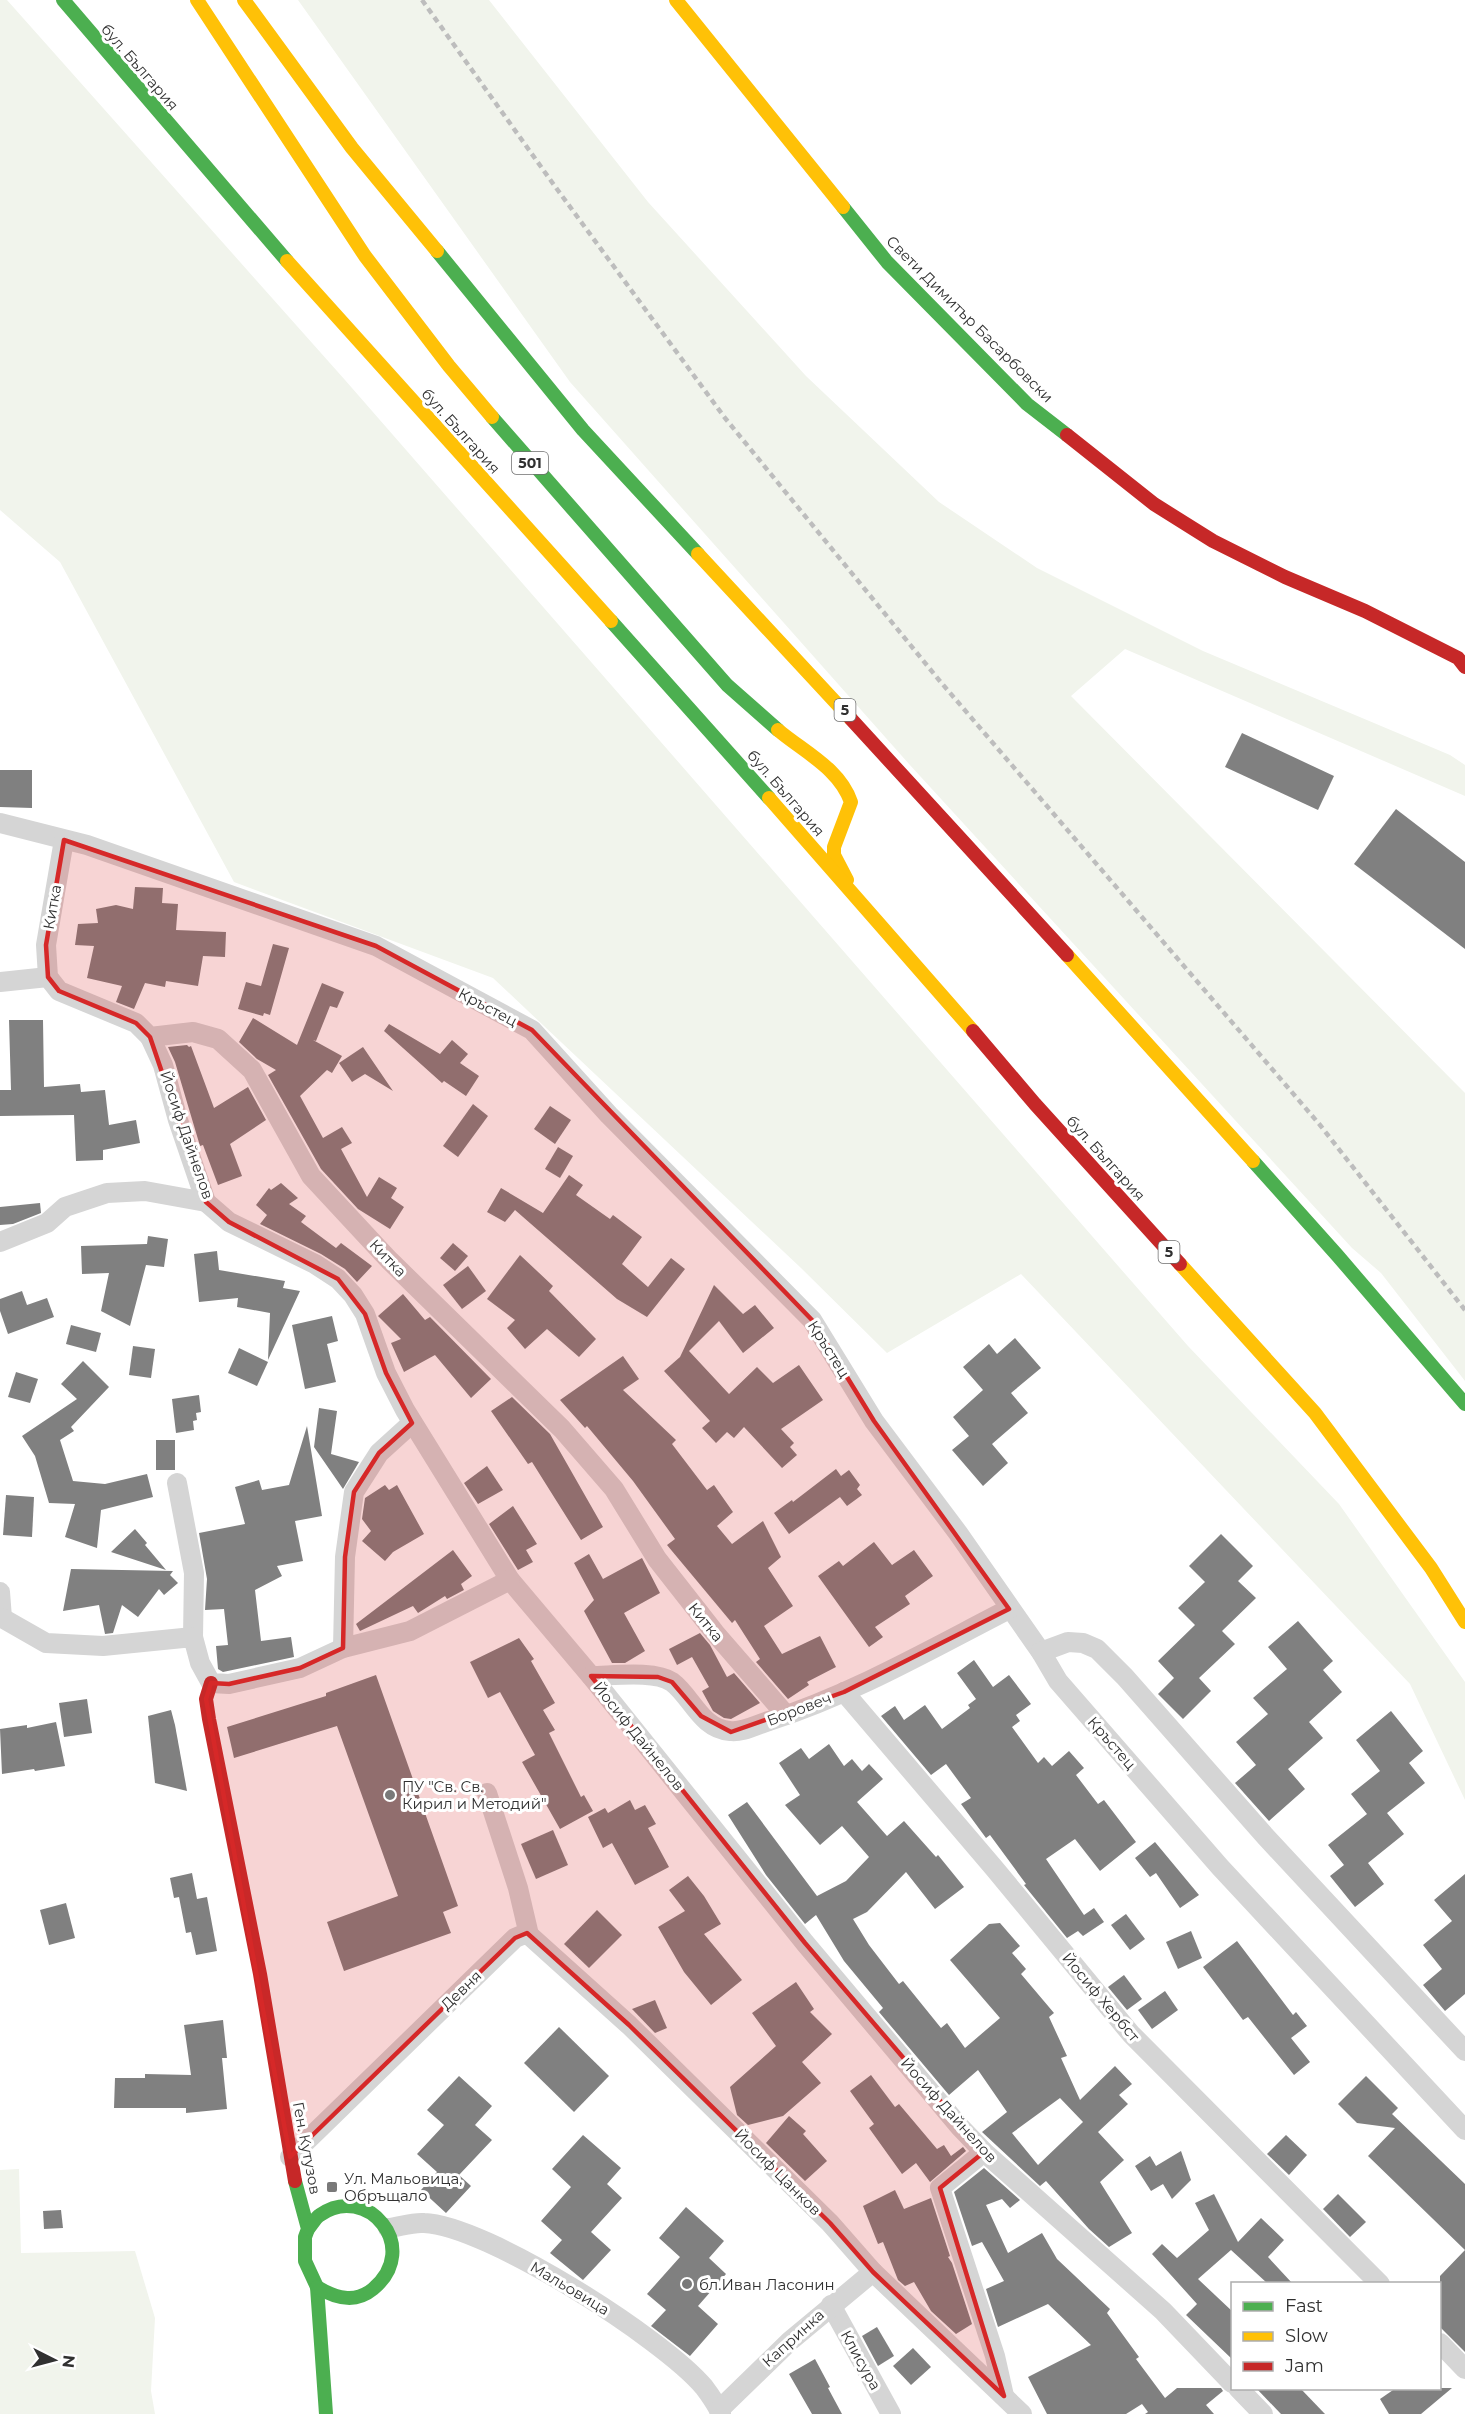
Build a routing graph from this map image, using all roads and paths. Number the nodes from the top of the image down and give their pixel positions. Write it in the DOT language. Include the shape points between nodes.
graph roads {
  1 [pos="63,0"];
  2 [pos="197,0"];
  3 [pos="244,0"];
  4 [pos="676,0"];
  5 [pos="1465,668"];
  6 [pos="0,823"];
  7 [pos="64,840"];
  8 [pos="855,895"];
  9 [pos="48,977"];
  10 [pos="0,982"];
  11 [pos="150,1037"];
  12 [pos="206,1202"];
  13 [pos="0,1242"];
  14 [pos="1465,1404"];
  15 [pos="412,1423"];
  16 [pos="177,1483"];
  17 [pos="510,1580"];
  18 [pos="0,1592"];
  19 [pos="1009,1609"];
  20 [pos="1,1618"];
  21 [pos="1465,1622"];
  22 [pos="193,1637"];
  23 [pos="343,1648"];
  24 [pos="1041,1652"];
  25 [pos="591,1676"];
  26 [pos="211,1683"];
  27 [pos="844,1692"];
  28 [pos="786,1715"];
  29 [pos="487,1793"];
  30 [pos="529,1935"];
  31 [pos="1465,2051"];
  32 [pos="1465,2130"];
  33 [pos="984,2152"];
  34 [pos="290,2157"];
  35 [pos="388,2228"];
  36 [pos="308,2229"];
  37 [pos="873,2272"];
  38 [pos="1379,2282"];
  39 [pos="317,2287"];
  40 [pos="831,2305"];
  41 [pos="1441,2344"];
  42 [pos="1465,2368"];
  43 [pos="1231,2381"];
  44 [pos="1240,2390"];
  45 [pos="1004,2396"];
  46 [pos="720,2412"];
  47 [pos="326,2414"];
  48 [pos="891,2414"];
  49 [pos="1022,2414"];
  50 [pos="1263,2414"];
  1 -- 8 [label="main road, бул. България / 5" via="313,291"];
  2 -- 8 [label="main road, 501" via="365,256 448,366 727,685 771,725 827,767 847,791 851,802 834,847 841,871"];
  3 -- 14 [label="main road, 5" via="352,148 583,430 936,810 1337,1255"];
  4 -- 5 [label="main road, Свети Димитър Басарбовски" via="887,262 1027,404 1154,504 1214,541 1458,658"];
  6 -- 7 [label="street, Кръстец"];
  7 -- 9 [label="street, Китка" via="46,945"];
  7 -- 19 [label="street, Кръстец" via="221,890 376,946 532,1030 609,1115 812,1320 874,1421"];
  8 -- 21 [label="main road, бул. България / 5" via="1035,1104 1315,1413 1431,1568"];
  9 -- 10 [label="street"];
  9 -- 11 [label="street" via="59,991 136,1023"];
  11 -- 12 [label="street, Йосиф Дайнелов" via="163,1065"];
  11 -- 28 [label="street, Китка" via="193,1032 218,1039 252,1070 311,1176 389,1260 562,1429 614,1489 657,1559 714,1633"];
  12 -- 13 [label="street" via="145,1191 107,1193 65,1207 47,1223"];
  12 -- 15 [label="street, Йосиф Дайнелов" via="229,1222 338,1279 365,1314 386,1373"];
  15 -- 17 [label="street, Йосиф Дайнелов"];
  15 -- 23 [label="street" via="379,1453 354,1492 344,1567"];
  16 -- 22 [label="street" via="194,1573"];
  17 -- 23 [label="street" via="410,1631"];
  17 -- 25 [label="street, Йосиф Дайнелов"];
  18 -- 20 [label="street"];
  19 -- 24 [label="street, Кръстец"];
  19 -- 27 [label="street, Боровеч"];
  20 -- 22 [label="street" via="46,1643 103,1646"];
  22 -- 26 [label="street"];
  23 -- 26 [label="street" via="300,1668 229,1684"];
  24 -- 31 [label="street" via="1068,1642 1097,1649"];
  24 -- 32 [label="street, Кръстец" via="1058,1681 1220,1867"];
  25 -- 28 [label="street, Боровеч" via="658,1677 672,1682 701,1716 730,1732"];
  25 -- 33 [label="street, Йосиф Дайнелов" via="805,1943"];
  26 -- 34 [label="main road, Ген. Кутузов" via="206,1699 209,1719 260,1974"];
  27 -- 28 [label="street, Боровеч"];
  27 -- 38 [label="street, Йосиф Хербст" via="1131,2034"];
  29 -- 30 [label="street"];
  30 -- 34 [label="street, Девня" via="515,1938"];
  30 -- 37 [label="street, Йосиф Цанков" via="637,2032 830,2223"];
  33 -- 43 [label="street, Йосиф Дайнелов" via="1163,2311"];
  33 -- 45 [label="street" via="940,2188 995,2356"];
  34 -- 36 [label="main road, Ген. Кутузов"];
  35 -- 36 [label="main road" via="374,2214 357,2207 338,2207 321,2215"];
  35 -- 39 [label="main road" via="393,2260 388,2276 377,2288 347,2299"];
  35 -- 46 [label="street, Мальовица" via="424,2223 468,2234 519,2258 633,2327 704,2387"];
  36 -- 39 [label="main road, Ген. Кутузов" via="305,2261"];
  37 -- 40 [label="street, Капринка"];
  37 -- 45 [label="street, Йосиф Цанков"];
  39 -- 47 [label="main road, Ген. Кутузов"];
  40 -- 46 [label="street, Капринка" via="753,2374"];
  40 -- 48 [label="street, Клисура"];
  41 -- 42 [label="street"];
  44 -- 50 [label="street"];
  45 -- 49 [label="street, Йосиф Цанков"];
}
